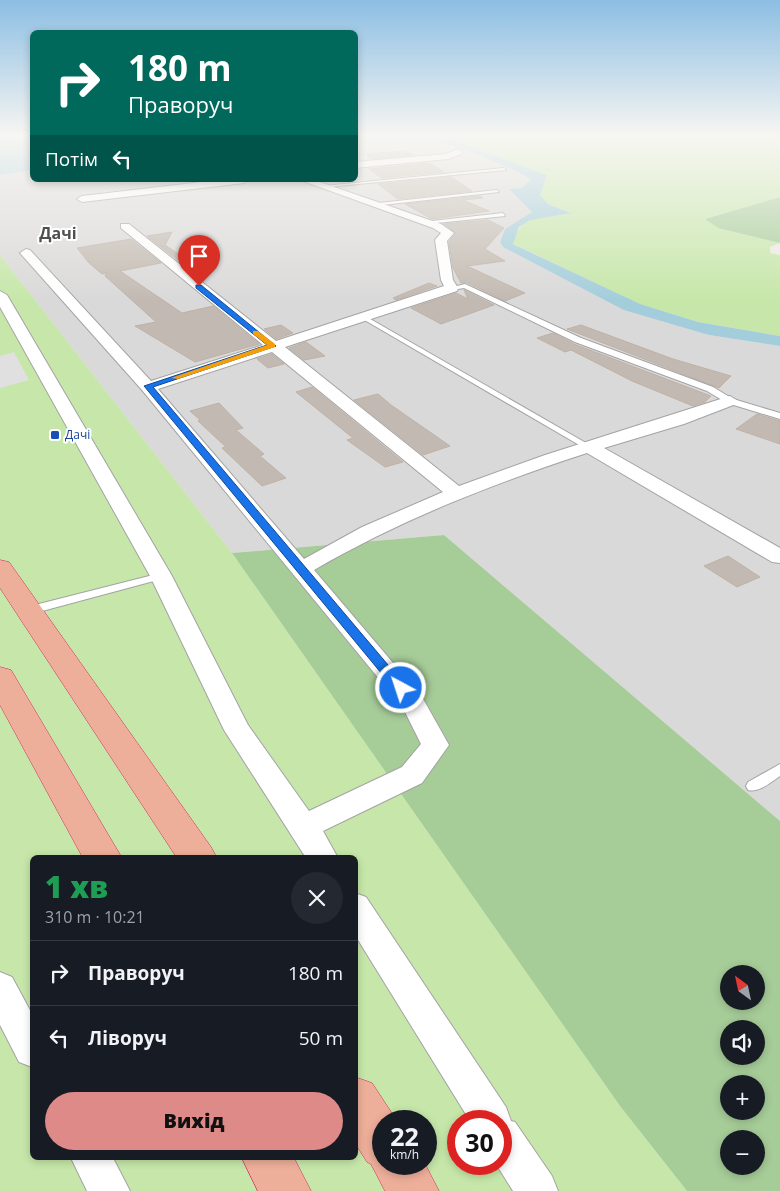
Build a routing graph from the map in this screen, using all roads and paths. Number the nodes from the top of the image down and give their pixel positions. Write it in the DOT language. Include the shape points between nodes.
graph roads {
  1 [pos="154,191"];
  2 [pos="338,191"];
  3 [pos="497,191"];
  4 [pos="82,199"];
  5 [pos="373,204"];
  6 [pos="503,215"];
  7 [pos="426,222"];
  8 [pos="125,226"];
  9 [pos="26,252"];
  10 [pos="452,288"];
  11 [pos="0,295"];
  12 [pos="363,317"];
  13 [pos="272,346"];
  14 [pos="148,386"];
  15 [pos="730,401"];
  16 [pos="780,416"];
  17 [pos="589,447"];
  18 [pos="456,493"];
  19 [pos="780,557"];
  20 [pos="0,568"];
  21 [pos="301,570"];
  22 [pos="161,576"];
  23 [pos="31,610"];
  24 [pos="0,677"];
  25 [pos="780,769"];
  26 [pos="754,786"];
  27 [pos="304,827"];
  28 [pos="101,855"];
  29 [pos="196,855"];
  30 [pos="321,855"];
  31 [pos="358,912"];
  32 [pos="0,989"];
  33 [pos="30,1046"];
  34 [pos="358,1105"];
  35 [pos="485,1110"];
  36 [pos="372,1126"];
  37 [pos="512,1153"];
  38 [pos="91,1160"];
  39 [pos="268,1160"];
  40 [pos="403,1175"];
  41 [pos="108,1191"];
  42 [pos="286,1191"];
  43 [pos="414,1191"];
  44 [pos="537,1191"];
  1 -- 4 [label="street"];
  2 -- 5 [label="street"];
  3 -- 5 [label="lane"];
  5 -- 7 [label="street"];
  6 -- 7 [label="lane"];
  7 -- 10 [label="street" via="448,233 441,240 447,280"];
  8 -- 13 [label="street"];
  9 -- 14 [label="street"];
  10 -- 12 [label="street"];
  10 -- 15 [label="lane" via="465,286 578,340 710,388"];
  11 -- 22 [label="street"];
  12 -- 13 [label="street"];
  12 -- 17 [label="lane"];
  13 -- 14 [label="street"];
  13 -- 18 [label="street"];
  14 -- 21 [label="street"];
  15 -- 16 [label="lane"];
  15 -- 17 [label="street"];
  17 -- 18 [label="street"];
  17 -- 19 [label="street"];
  18 -- 21 [label="street" via="347,542"];
  20 -- 23 [label="highway"];
  21 -- 27 [label="street" via="413,703 435,745 412,775"];
  22 -- 23 [label="lane"];
  22 -- 27 [label="street" via="237,730"];
  23 -- 29 [label="highway"];
  24 -- 28 [label="highway"];
  25 -- 26 [label="lane"];
  27 -- 30 [label="street"];
  31 -- 35 [label="street"];
  32 -- 33 [label="street"];
  34 -- 36 [label="highway"];
  37 -- 44 [label="street"];
  38 -- 41 [label="street"];
  39 -- 42 [label="highway"];
  40 -- 43 [label="highway"];
}
